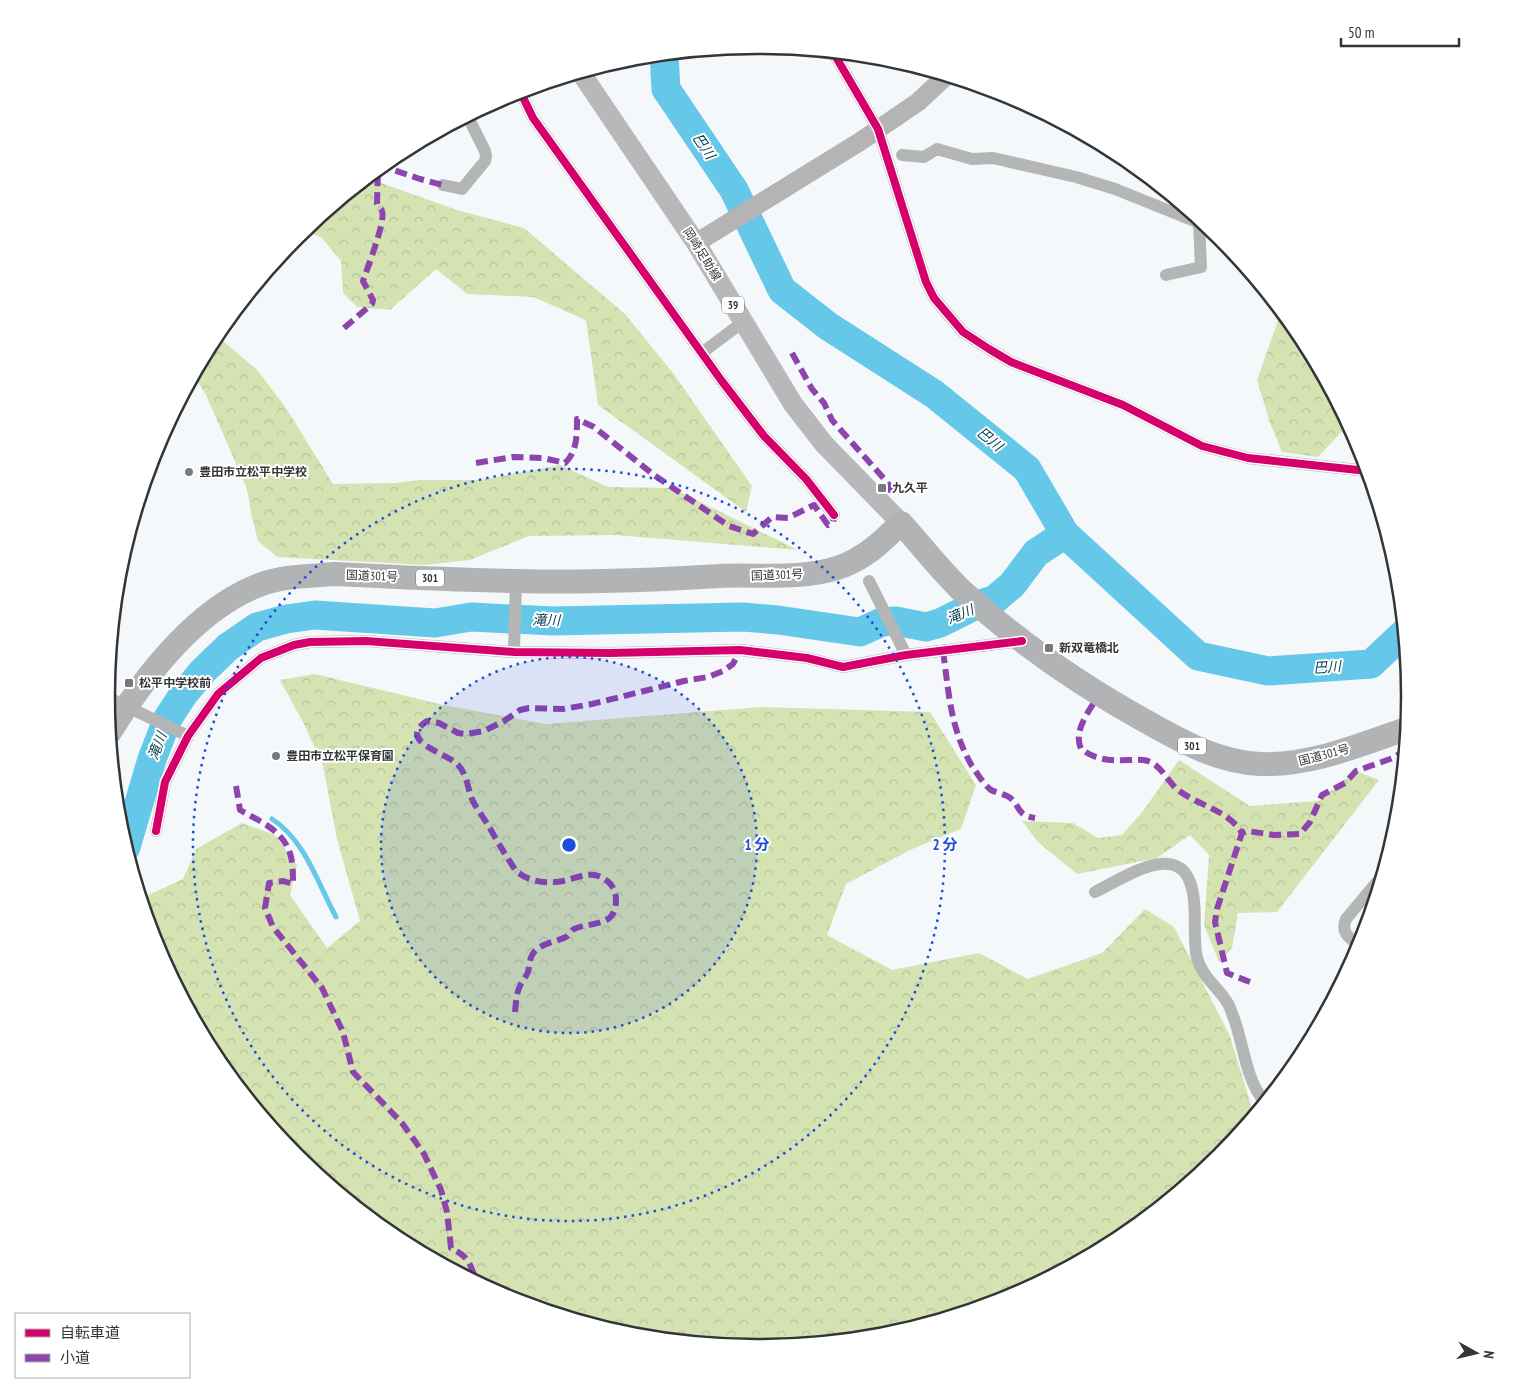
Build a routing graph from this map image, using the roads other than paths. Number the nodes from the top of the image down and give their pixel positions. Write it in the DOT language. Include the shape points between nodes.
graph roads {
  1 [pos="837,59"];
  2 [pos="585,78"];
  3 [pos="939,81"];
  4 [pos="524,99"];
  5 [pos="470,122"];
  6 [pos="878,129"];
  7 [pos="902,155"];
  8 [pos="442,185"];
  9 [pos="1188,219"];
  10 [pos="1203,233"];
  11 [pos="696,243"];
  12 [pos="1166,275"];
  13 [pos="743,322"];
  14 [pos="703,352"];
  15 [pos="1359,470"];
  16 [pos="834,515"];
  17 [pos="901,523"];
  18 [pos="516,581"];
  19 [pos="869,581"];
  20 [pos="1013,634"];
  21 [pos="903,649"];
  22 [pos="514,652"];
  23 [pos="126,706"];
  24 [pos="116,722"];
  25 [pos="1399,731"];
  26 [pos="188,736"];
  27 [pos="156,831"];
  28 [pos="1371,889"];
  29 [pos="1095,892"];
  30 [pos="1353,940"];
  31 [pos="1261,1097"];
  1 -- 6 [label="street"];
  2 -- 11 [label="main road, 岡崎足助線 / 39"];
  3 -- 6 [label="street" via="918,102"];
  4 -- 14 [label="street" via="533,118"];
  5 -- 8 [label="street" via="485,151 485,161 462,189"];
  6 -- 11 [label="street"];
  6 -- 15 [label="street" via="926,282 934,298 963,332 1011,362 1123,404 1202,446 1248,458"];
  7 -- 9 [label="street" via="924,156 937,149 972,159 994,158 1115,189"];
  10 -- 12 [label="street" via="1201,267"];
  11 -- 13 [label="main road, 岡崎足助線 / 39"];
  13 -- 14 [label="street"];
  13 -- 17 [label="main road, 岡崎足助線 / 39" via="793,404 824,444"];
  14 -- 16 [label="street" via="764,436 806,479"];
  17 -- 18 [label="highway, 国道301号 / 301" via="873,550 855,561 814,573 782,577 734,575"];
  17 -- 20 [label="highway, 国道301号 / 301" via="957,586"];
  18 -- 22 [label="street"];
  18 -- 23 [label="highway, 国道301号 / 301" via="334,574 262,583 209,615 164,659"];
  19 -- 21 [label="street"];
  20 -- 21 [label="street"];
  20 -- 25 [label="highway, 国道301号 / 301" via="1066,674 1206,753 1258,764 1300,762"];
  21 -- 22 [label="street" via="843,668 807,658 740,650"];
  22 -- 26 [label="street" via="366,641 294,645 261,658 218,694"];
  23 -- 24 [label="highway, 国道301号 / 301"];
  23 -- 26 [label="street"];
  26 -- 27 [label="street" via="166,782"];
  28 -- 30 [label="street" via="1344,924 1343,930"];
  29 -- 31 [label="street" via="1136,871 1165,862 1183,869 1190,877 1197,958 1203,973 1228,1002"];
}
